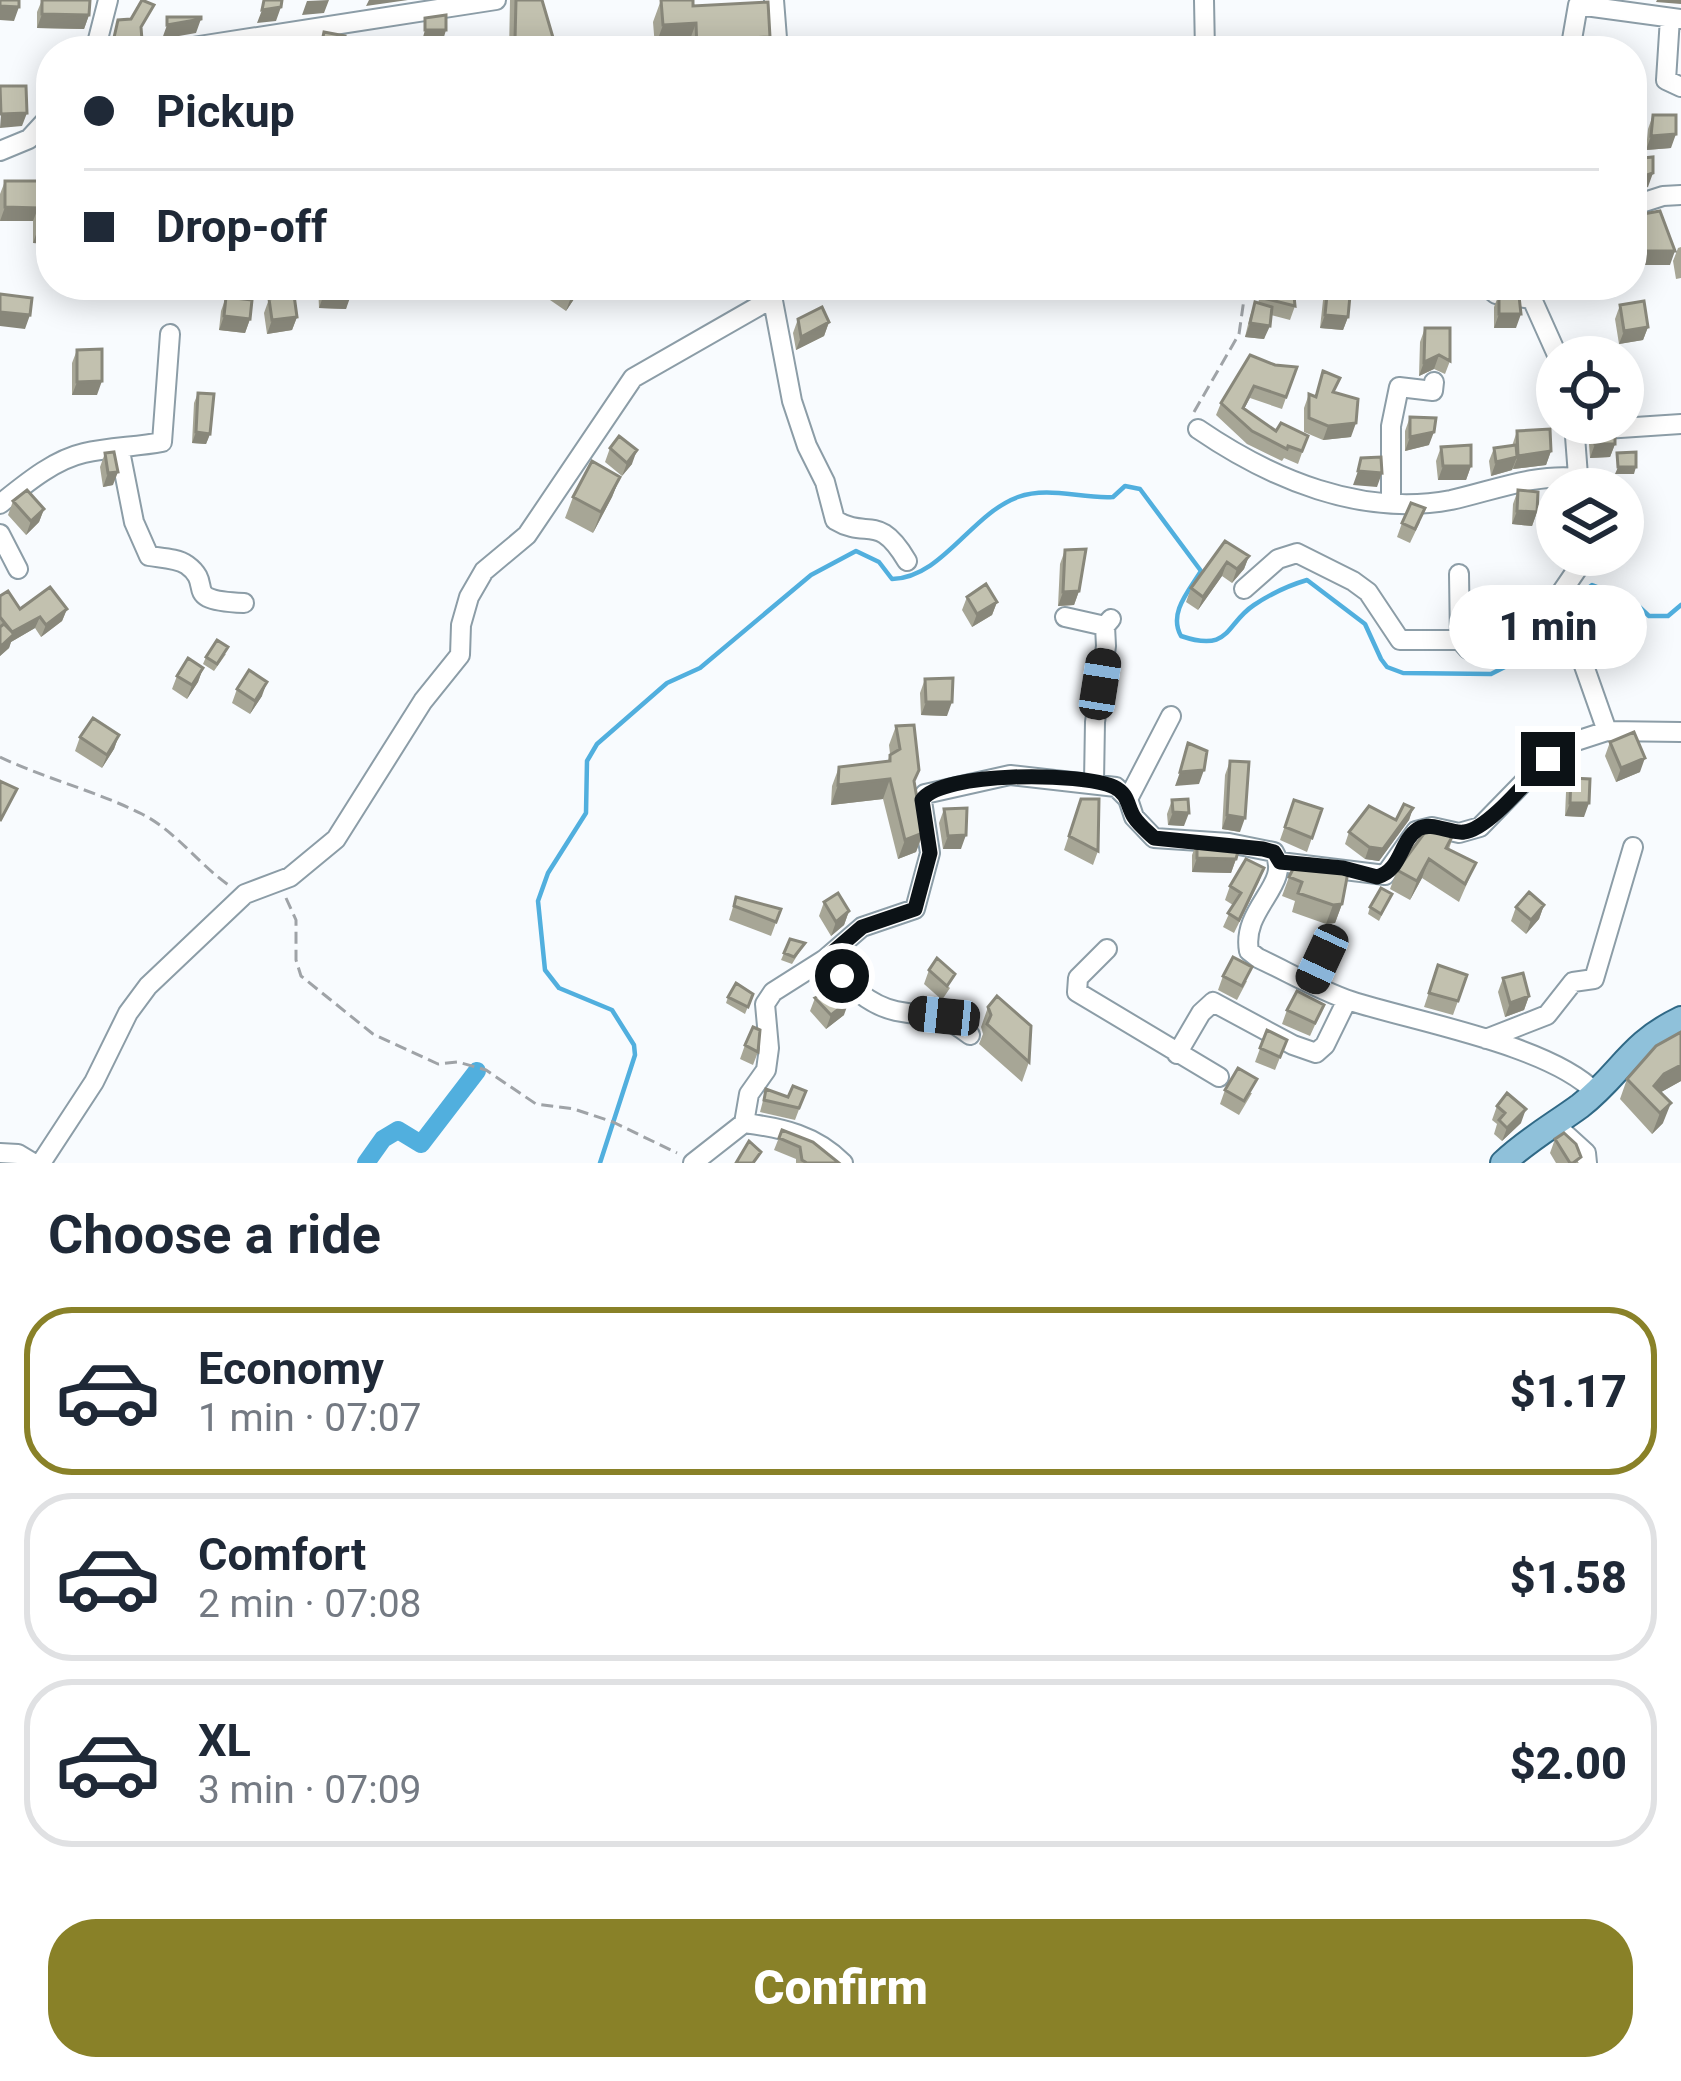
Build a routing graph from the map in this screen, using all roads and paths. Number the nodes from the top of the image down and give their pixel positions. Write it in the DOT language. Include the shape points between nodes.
graph roads {
  1 [pos="107,0"];
  2 [pos="496,0"];
  3 [pos="774,0"];
  4 [pos="1204,0"];
  5 [pos="1609,4"];
  6 [pos="1676,18"];
  7 [pos="99,36"];
  8 [pos="260,36"];
  9 [pos="777,36"];
  10 [pos="1205,36"];
  11 [pos="1573,36"];
  12 [pos="1681,87"];
  13 [pos="36,131"];
  14 [pos="0,152"];
  15 [pos="1681,195"];
  16 [pos="1647,201"];
  17 [pos="758,300"];
  18 [pos="773,300"];
  19 [pos="1244,300"];
  20 [pos="1532,300"];
  21 [pos="170,334"];
  22 [pos="1549,336"];
  23 [pos="1434,382"];
  24 [pos="1681,424"];
  25 [pos="1644,425"];
  26 [pos="1198,429"];
  27 [pos="120,451"];
  28 [pos="1536,481"];
  29 [pos="1391,501"];
  30 [pos="0,504"];
  31 [pos="0,534"];
  32 [pos="907,561"];
  33 [pos="18,568"];
  34 [pos="1459,574"];
  35 [pos="1573,576"];
  36 [pos="1244,590"];
  37 [pos="244,603"];
  38 [pos="1555,603"];
  39 [pos="1066,617"];
  40 [pos="1460,640"];
  41 [pos="1171,716"];
  42 [pos="1607,730"];
  43 [pos="1681,732"];
  44 [pos="0,757"];
  45 [pos="1094,782"];
  46 [pos="1128,799"];
  47 [pos="1633,848"];
  48 [pos="1280,862"];
  49 [pos="280,889"];
  50 [pos="245,894"];
  51 [pos="1333,936"];
  52 [pos="1107,949"];
  53 [pos="825,959"];
  54 [pos="1311,982"];
  55 [pos="1347,1000"];
  56 [pos="1681,1019"];
  57 [pos="970,1035"];
  58 [pos="1486,1039"];
  59 [pos="1177,1054"];
  60 [pos="1219,1077"];
  61 [pos="1595,1092"];
  62 [pos="744,1123"];
  63 [pos="1552,1123"];
  64 [pos="0,1153"];
  65 [pos="694,1162"];
  66 [pos="37,1163"];
  67 [pos="843,1163"];
  68 [pos="1504,1163"];
  69 [pos="1587,1163"];
  1 -- 7 [label="street"];
  2 -- 8 [label="street"];
  3 -- 9 [label="street"];
  4 -- 10 [label="street"];
  5 -- 6 [label="street"];
  5 -- 11 [label="street" via="1578,5"];
  6 -- 12 [label="street" via="1666,80"];
  13 -- 14 [label="street"];
  15 -- 16 [label="street"];
  17 -- 50 [label="street" via="633,378 527,536 484,571 469,597 460,655 336,839 290,877"];
  18 -- 32 [label="street" via="792,401 835,520 880,530"];
  19 -- 26 [label="path" via="1239,334 1191,420"];
  20 -- 22 [label="street"];
  21 -- 27 [label="street" via="162,442"];
  23 -- 29 [label="street" via="1433,392 1399,387"];
  24 -- 25 [label="street"];
  26 -- 29 [label="street" via="1232,453 1333,496"];
  27 -- 30 [label="street" via="82,453"];
  27 -- 37 [label="street" via="149,556 183,562 212,602"];
  28 -- 29 [label="street" via="1436,502"];
  31 -- 33 [label="street"];
  34 -- 40 [label="street"];
  35 -- 38 [label="street"];
  36 -- 40 [label="street" via="1297,553 1368,592 1400,640"];
  38 -- 40 [label="street" via="1492,647 1468,649"];
  38 -- 42 [label="street"];
  39 -- 45 [label="street" via="1108,623"];
  41 -- 46 [label="street"];
  42 -- 43 [label="street"];
  42 -- 48 [label="street" via="1556,749 1480,827 1416,831 1385,875"];
  44 -- 50 [label="path" via="144,815"];
  45 -- 46 [label="street"];
  45 -- 53 [label="street" via="1010,775 925,794 930,853 915,909 862,927"];
  46 -- 48 [label="street" via="1154,838 1263,849"];
  47 -- 58 [label="street" via="1594,979 1573,982 1538,1021"];
  48 -- 54 [label="street" via="1249,923 1249,951"];
  49 -- 65 [label="path" via="296,920 302,976 374,1034 438,1064 486,1070 536,1104 614,1121"];
  50 -- 66 [label="street" via="148,986"];
  51 -- 54 [label="street"];
  52 -- 59 [label="street" via="1078,978 1077,992"];
  53 -- 57 [label="street" via="858,994 892,1010 944,1016"];
  53 -- 62 [label="street" via="765,1004 766,1070 749,1094"];
  54 -- 55 [label="street"];
  55 -- 58 [label="street"];
  55 -- 59 [label="street" via="1316,1053 1213,1002"];
  56 -- 61 [label="main road" via="1631,1051"];
  58 -- 61 [label="street"];
  59 -- 60 [label="street"];
  61 -- 63 [label="main road"];
  62 -- 65 [label="street"];
  62 -- 67 [label="street" via="788,1128"];
  63 -- 68 [label="main road"];
  63 -- 69 [label="street"];
  64 -- 66 [label="street"];
}
